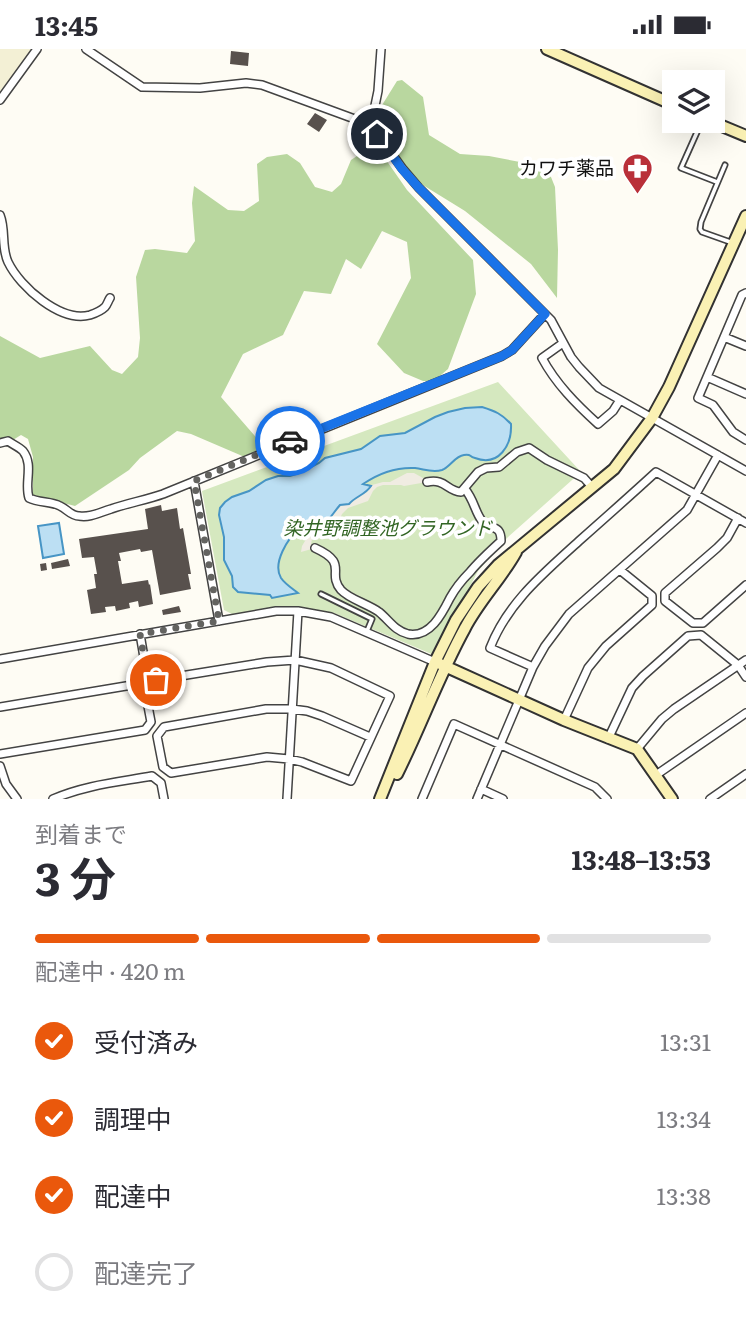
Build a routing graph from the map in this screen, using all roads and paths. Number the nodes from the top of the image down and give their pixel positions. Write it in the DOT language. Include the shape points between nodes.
graph roads {
  1 [pos="37,49"];
  2 [pos="86,49"];
  3 [pos="381,49"];
  4 [pos="547,49"];
  5 [pos="560,52"];
  6 [pos="0,82"];
  7 [pos="13,83"];
  8 [pos="662,99"];
  9 [pos="0,100"];
  10 [pos="371,125"];
  11 [pos="725,128"];
  12 [pos="697,133"];
  13 [pos="746,137"];
  14 [pos="725,165"];
  15 [pos="717,183"];
  16 [pos="0,215"];
  17 [pos="746,216"];
  18 [pos="734,244"];
  19 [pos="746,293"];
  20 [pos="110,298"];
  21 [pos="545,314"];
  22 [pos="724,337"];
  23 [pos="564,343"];
  24 [pos="746,346"];
  25 [pos="707,377"];
  26 [pos="746,394"];
  27 [pos="620,400"];
  28 [pos="652,418"];
  29 [pos="746,440"];
  30 [pos="0,443"];
  31 [pos="718,455"];
  32 [pos="746,471"];
  33 [pos="194,481"];
  34 [pos="426,482"];
  35 [pos="593,487"];
  36 [pos="465,489"];
  37 [pos="696,495"];
  38 [pos="738,518"];
  39 [pos="746,523"];
  40 [pos="315,548"];
  41 [pos="620,570"];
  42 [pos="746,585"];
  43 [pos="321,594"];
  44 [pos="298,611"];
  45 [pos="219,621"];
  46 [pos="366,633"];
  47 [pos="140,634"];
  48 [pos="0,659"];
  49 [pos="295,660"];
  50 [pos="746,660"];
  51 [pos="440,664"];
  52 [pos="738,665"];
  53 [pos="533,667"];
  54 [pos="746,677"];
  55 [pos="519,700"];
  56 [pos="0,707"];
  57 [pos="292,709"];
  58 [pos="746,713"];
  59 [pos="564,720"];
  60 [pos="370,737"];
  61 [pos="608,739"];
  62 [pos="500,744"];
  63 [pos="636,749"];
  64 [pos="0,754"];
  65 [pos="289,759"];
  66 [pos="0,766"];
  67 [pos="746,774"];
  68 [pos="656,775"];
  69 [pos="481,789"];
  70 [pos="17,799"];
  71 [pos="53,799"];
  72 [pos="164,799"];
  73 [pos="287,799"];
  74 [pos="382,799"];
  75 [pos="422,799"];
  76 [pos="477,799"];
  77 [pos="503,799"];
  78 [pos="607,799"];
  79 [pos="672,799"];
  80 [pos="710,799"];
  1 -- 7 [label="street"];
  2 -- 10 [label="street" via="142,87 253,83"];
  3 -- 10 [label="street"];
  4 -- 5 [label="street"];
  5 -- 8 [label="street"];
  6 -- 7 [label="street"];
  7 -- 9 [label="street"];
  10 -- 21 [label="street" via="419,188"];
  11 -- 13 [label="street"];
  12 -- 15 [label="lane" via="681,168"];
  14 -- 15 [label="lane"];
  15 -- 18 [label="lane" via="700,229"];
  16 -- 20 [label="street" via="7,260 27,289 77,317 103,309"];
  17 -- 18 [label="street"];
  18 -- 28 [label="street"];
  19 -- 22 [label="street"];
  21 -- 23 [label="street"];
  21 -- 33 [label="street" via="502,356"];
  22 -- 24 [label="street"];
  22 -- 25 [label="street"];
  23 -- 27 [label="street" via="599,389"];
  23 -- 27 [label="street" via="542,358 571,398 598,424"];
  25 -- 26 [label="street"];
  25 -- 29 [label="street" via="698,398 713,405 733,432"];
  27 -- 28 [label="street"];
  28 -- 31 [label="street"];
  28 -- 35 [label="street" via="614,469"];
  30 -- 33 [label="street" via="8,441 23,452 29,468 29,498 56,504 78,516 150,499"];
  31 -- 32 [label="street"];
  31 -- 37 [label="street"];
  33 -- 45 [label="street"];
  34 -- 36 [label="street" via="441,482 454,491"];
  35 -- 36 [label="street" via="529,448 499,467 478,473"];
  35 -- 51 [label="street" via="519,547"];
  36 -- 40 [label="street" via="483,522 497,529 500,541 469,572 435,623 419,634 397,630 379,612 342,591 334,560"];
  37 -- 38 [label="street"];
  37 -- 41 [label="street" via="687,510"];
  37 -- 53 [label="street" via="656,472 524,593 490,648"];
  38 -- 39 [label="street"];
  38 -- 42 [label="street" via="727,538 665,593 665,600 693,623 703,623"];
  41 -- 53 [label="street" via="569,614"];
  41 -- 59 [label="street" via="652,596 652,605 588,668"];
  43 -- 46 [label="lane" via="372,619"];
  44 -- 45 [label="street"];
  44 -- 46 [label="street" via="331,617"];
  44 -- 49 [label="street"];
  45 -- 47 [label="street"];
  46 -- 51 [label="street"];
  47 -- 48 [label="street"];
  47 -- 49 [label="street" via="147,675 156,680"];
  49 -- 57 [label="street"];
  49 -- 60 [label="street" via="331,668 390,696"];
  50 -- 52 [label="street"];
  51 -- 55 [label="street"];
  51 -- 74 [label="street" via="403,762"];
  52 -- 54 [label="street"];
  52 -- 61 [label="street" via="701,635 688,636 632,688"];
  52 -- 63 [label="street" via="674,709"];
  53 -- 55 [label="street"];
  55 -- 59 [label="street"];
  55 -- 62 [label="street"];
  56 -- 64 [label="street" via="138,684 145,690 151,722 145,730"];
  57 -- 60 [label="street" via="322,716"];
  57 -- 65 [label="street"];
  57 -- 65 [label="street" via="164,727 157,736 163,767 171,773 267,757"];
  58 -- 68 [label="street"];
  59 -- 61 [label="street"];
  60 -- 65 [label="street" via="351,781"];
  61 -- 63 [label="street"];
  62 -- 69 [label="street"];
  62 -- 75 [label="street" via="454,724"];
  62 -- 78 [label="street" via="595,787"];
  63 -- 68 [label="street"];
  65 -- 73 [label="street"];
  66 -- 70 [label="street"];
  67 -- 80 [label="street"];
  68 -- 79 [label="street"];
  69 -- 76 [label="street"];
  69 -- 77 [label="street"];
  71 -- 72 [label="street" via="88,787 152,776 161,783"];
}
